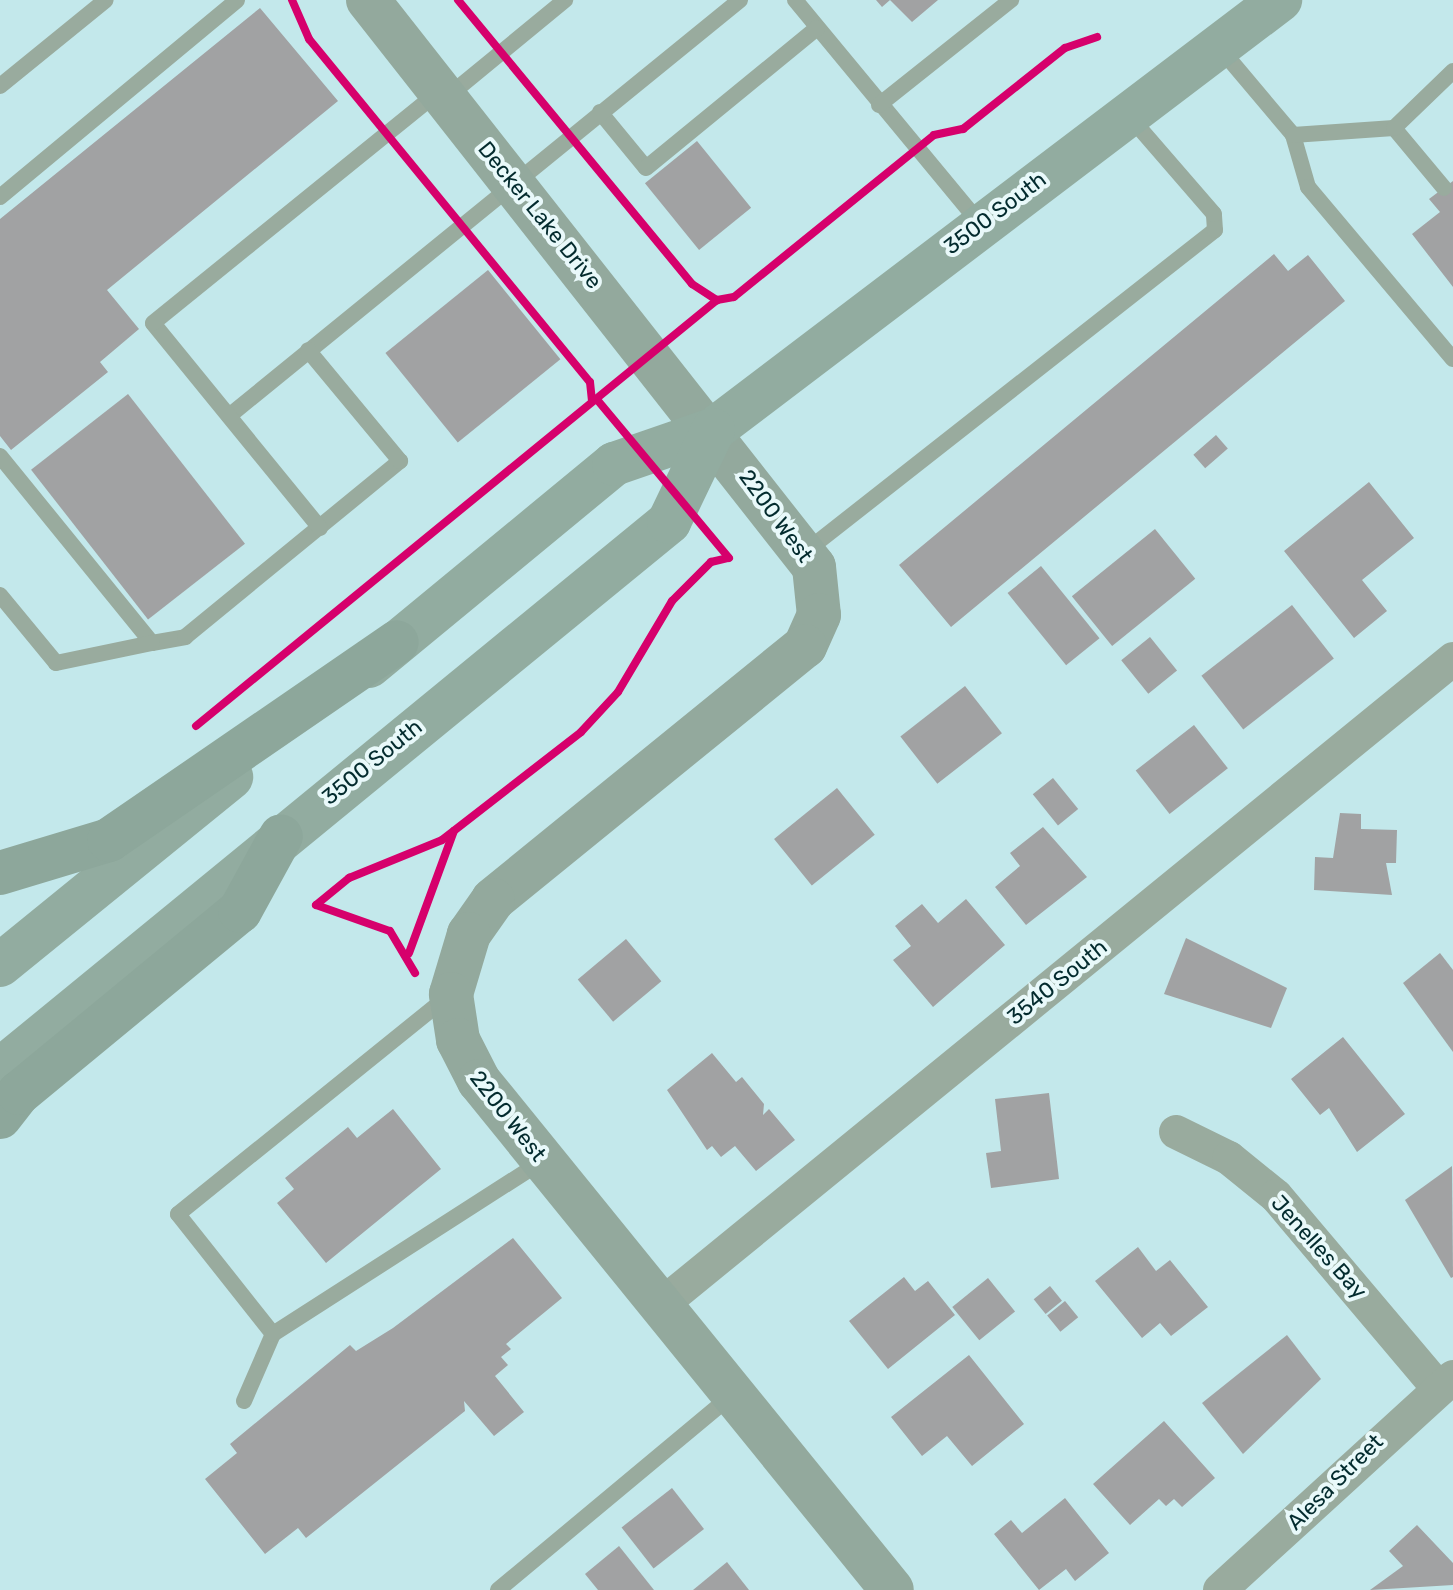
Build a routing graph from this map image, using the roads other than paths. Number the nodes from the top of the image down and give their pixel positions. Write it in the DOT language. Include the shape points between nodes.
graph roads {
  1 [pos="106,0"];
  2 [pos="237,0"];
  3 [pos="368,0"];
  4 [pos="565,0"];
  5 [pos="740,0"];
  6 [pos="795,0"];
  7 [pos="1011,0"];
  8 [pos="1267,4"];
  9 [pos="817,28"];
  10 [pos="1218,45"];
  11 [pos="0,63"];
  12 [pos="1453,71"];
  13 [pos="6,81"];
  14 [pos="443,94"];
  15 [pos="879,105"];
  16 [pos="600,112"];
  17 [pos="1128,114"];
  18 [pos="1394,128"];
  19 [pos="1293,135"];
  20 [pos="514,182"];
  21 [pos="1444,188"];
  22 [pos="0,197"];
  23 [pos="980,224"];
  24 [pos="308,350"];
  25 [pos="1453,359"];
  26 [pos="229,416"];
  27 [pos="713,430"];
  28 [pos="0,456"];
  29 [pos="320,528"];
  30 [pos="805,552"];
  31 [pos="0,595"];
  32 [pos="397,642"];
  33 [pos="152,643"];
  34 [pos="1453,659"];
  35 [pos="281,836"];
  36 [pos="0,873"];
  37 [pos="0,965"];
  38 [pos="451,994"];
  39 [pos="0,1070"];
  40 [pos="0,1117"];
  41 [pos="1176,1132"];
  42 [pos="543,1160"];
  43 [pos="661,1305"];
  44 [pos="273,1334"];
  45 [pos="1446,1383"];
  46 [pos="733,1394"];
  47 [pos="244,1401"];
  48 [pos="498,1590"];
  49 [pos="892,1590"];
  50 [pos="1220,1590"];
  1 -- 13 [label="lane"];
  2 -- 22 [label="lane"];
  3 -- 14 [label="street, Decker Lake Drive"];
  4 -- 14 [label="lane"];
  5 -- 16 [label="lane"];
  6 -- 9 [label="lane"];
  7 -- 15 [label="lane"];
  8 -- 10 [label="main road, 3500 South"];
  9 -- 15 [label="lane"];
  9 -- 16 [label="lane" via="646,168"];
  10 -- 17 [label="main road, 3500 South"];
  10 -- 19 [label="lane"];
  11 -- 13 [label="lane"];
  12 -- 18 [label="lane"];
  14 -- 20 [label="street, Decker Lake Drive"];
  14 -- 26 [label="lane" via="153,323"];
  15 -- 23 [label="lane"];
  16 -- 20 [label="lane"];
  17 -- 23 [label="main road, 3500 South"];
  17 -- 30 [label="lane" via="1214,214 1215,230"];
  18 -- 19 [label="lane"];
  18 -- 21 [label="lane"];
  19 -- 25 [label="lane" via="1308,187"];
  20 -- 24 [label="lane"];
  20 -- 27 [label="street, Decker Lake Drive"];
  23 -- 27 [label="main road, 3500 South"];
  24 -- 26 [label="lane"];
  24 -- 29 [label="lane" via="400,461"];
  26 -- 29 [label="lane"];
  27 -- 30 [label="street, 2200 West"];
  27 -- 32 [label="main road, 3500 South" via="614,464"];
  27 -- 35 [label="main road, 3500 South" via="669,522"];
  28 -- 33 [label="lane"];
  29 -- 33 [label="lane" via="185,637"];
  30 -- 38 [label="street, 2200 West" via="821,599 805,646 493,900 469,934"];
  31 -- 33 [label="lane" via="56,663"];
  32 -- 36 [label="highway" via="109,840"];
  32 -- 37 [label="main road, 3500 South"];
  34 -- 43 [label="street, 3540 South"];
  35 -- 39 [label="main road, 3500 South"];
  35 -- 40 [label="highway" via="240,911 19,1093"];
  38 -- 42 [label="street, 2200 West" via="466,1061"];
  38 -- 44 [label="lane" via="178,1214"];
  41 -- 45 [label="street, Jenelles Bay" via="1229,1158 1276,1196"];
  42 -- 43 [label="street, 2200 West"];
  42 -- 44 [label="lane"];
  43 -- 46 [label="street, 2200 West"];
  44 -- 47 [label="lane"];
  45 -- 50 [label="street, Alesa Street"];
  46 -- 48 [label="lane"];
  46 -- 49 [label="street, 2200 West"];
}
